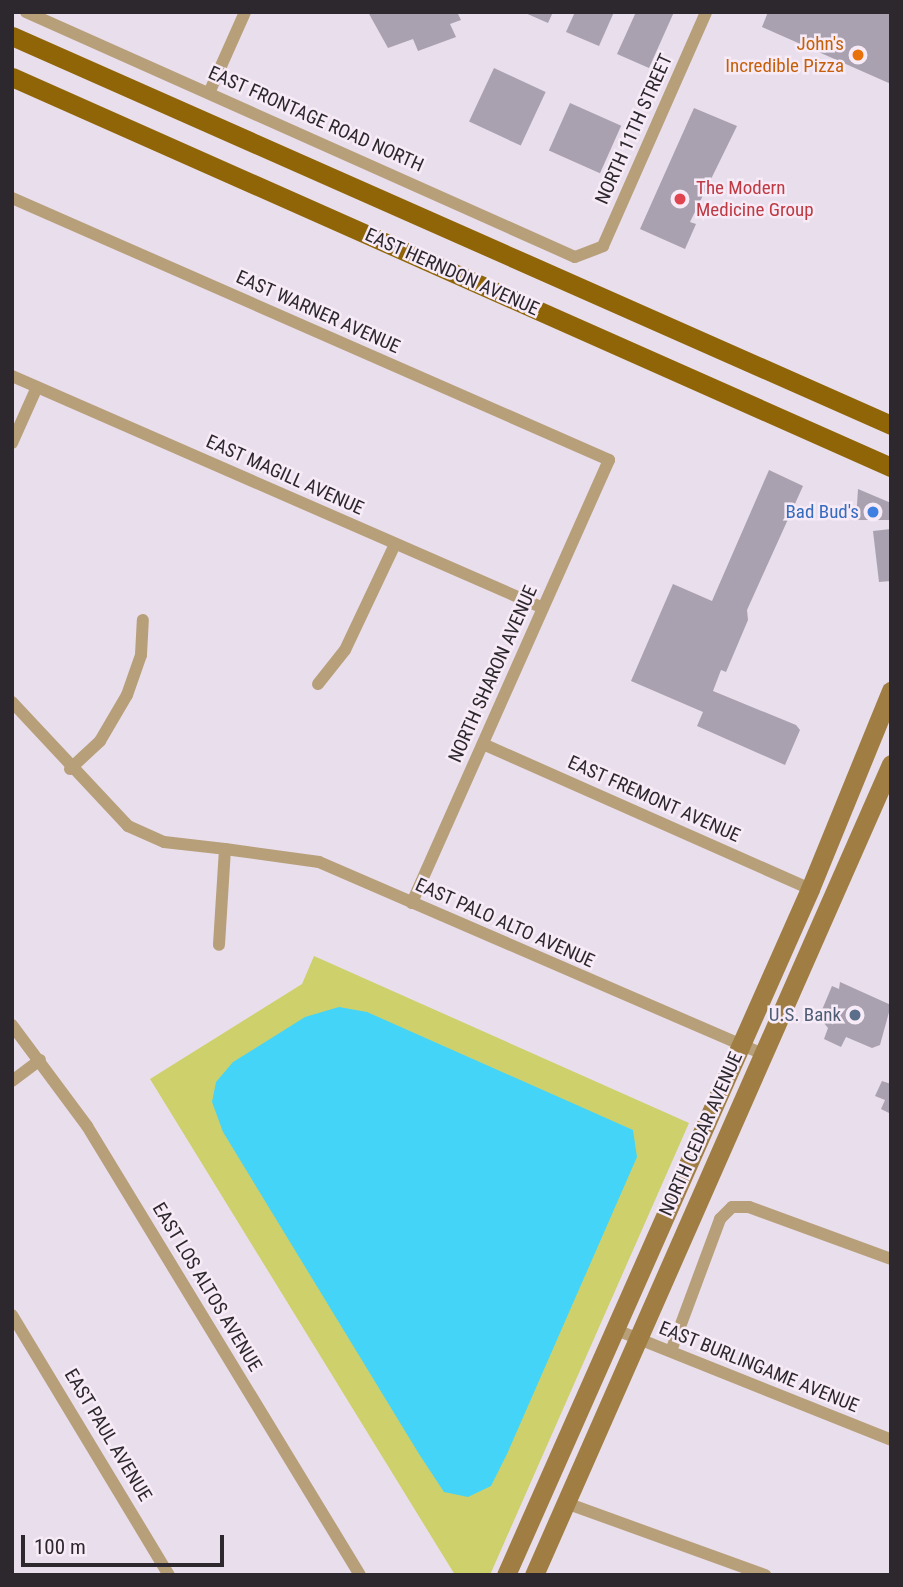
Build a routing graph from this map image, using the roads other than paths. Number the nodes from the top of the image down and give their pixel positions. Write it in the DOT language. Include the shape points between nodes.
graph roads {
  1 [pos="26,12"];
  2 [pos="245,12"];
  3 [pos="706,12"];
  4 [pos="12,36"];
  5 [pos="12,77"];
  6 [pos="209,93"];
  7 [pos="12,198"];
  8 [pos="590,256"];
  9 [pos="12,376"];
  10 [pos="37,387"];
  11 [pos="891,425"];
  12 [pos="12,443"];
  13 [pos="609,460"];
  14 [pos="891,467"];
  15 [pos="395,544"];
  16 [pos="543,608"];
  17 [pos="143,620"];
  18 [pos="318,684"];
  19 [pos="891,691"];
  20 [pos="12,702"];
  21 [pos="871,737"];
  22 [pos="483,744"];
  23 [pos="71,769"];
  24 [pos="889,772"];
  25 [pos="225,849"];
  26 [pos="810,889"];
  27 [pos="831,902"];
  28 [pos="412,903"];
  29 [pos="219,945"];
  30 [pos="12,1025"];
  31 [pos="740,1047"];
  32 [pos="764,1055"];
  33 [pos="40,1060"];
  34 [pos="12,1081"];
  35 [pos="891,1259"];
  36 [pos="12,1316"];
  37 [pos="614,1329"];
  38 [pos="636,1339"];
  39 [pos="671,1352"];
  40 [pos="891,1440"];
  41 [pos="566,1503"];
  42 [pos="169,1575"];
  43 [pos="360,1575"];
  44 [pos="506,1575"];
  45 [pos="534,1575"];
  46 [pos="765,1575"];
  1 -- 6 [label="street, EAST FRONTAGE ROAD NORTH"];
  2 -- 6 [label="street"];
  3 -- 8 [label="street, NORTH 11TH STREET" via="603,247"];
  4 -- 11 [label="main road, EAST HERNDON AVENUE"];
  5 -- 14 [label="main road, EAST HERNDON AVENUE"];
  6 -- 8 [label="street, EAST FRONTAGE ROAD NORTH" via="575,257"];
  7 -- 13 [label="street, EAST WARNER AVENUE"];
  9 -- 10 [label="street, EAST MAGILL AVENUE"];
  10 -- 12 [label="street"];
  10 -- 15 [label="street, EAST MAGILL AVENUE"];
  13 -- 16 [label="street, NORTH SHARON AVENUE"];
  15 -- 16 [label="street, EAST MAGILL AVENUE"];
  15 -- 18 [label="street" via="345,650"];
  16 -- 22 [label="street, NORTH SHARON AVENUE"];
  17 -- 23 [label="street" via="141,655 127,695 100,741"];
  19 -- 21 [label="main road, NORTH CEDAR AVENUE"];
  20 -- 23 [label="street, EAST PALO ALTO AVENUE"];
  21 -- 26 [label="main road, NORTH CEDAR AVENUE"];
  21 -- 27 [label="main road" via="880,744 881,761 843,847"];
  22 -- 26 [label="street, EAST FREMONT AVENUE"];
  22 -- 28 [label="street, NORTH SHARON AVENUE"];
  23 -- 25 [label="street, EAST PALO ALTO AVENUE" via="113,814 145,836"];
  24 -- 27 [label="main road, NORTH CEDAR AVENUE"];
  25 -- 28 [label="street, EAST PALO ALTO AVENUE" via="304,857"];
  25 -- 29 [label="street"];
  26 -- 31 [label="main road, NORTH CEDAR AVENUE"];
  27 -- 32 [label="main road, NORTH CEDAR AVENUE"];
  28 -- 31 [label="street, EAST PALO ALTO AVENUE"];
  30 -- 33 [label="street, EAST LOS ALTOS AVENUE"];
  31 -- 32 [label="street, EAST PALO ALTO AVENUE"];
  31 -- 37 [label="main road, NORTH CEDAR AVENUE"];
  32 -- 38 [label="main road, NORTH CEDAR AVENUE"];
  33 -- 34 [label="street"];
  33 -- 43 [label="street, EAST LOS ALTOS AVENUE" via="87,1126"];
  35 -- 39 [label="street" via="749,1207 732,1207 720,1219"];
  36 -- 42 [label="street, EAST PAUL AVENUE"];
  37 -- 38 [label="street, EAST BURLINGAME AVENUE"];
  37 -- 44 [label="main road, NORTH CEDAR AVENUE"];
  38 -- 39 [label="street, EAST BURLINGAME AVENUE"];
  38 -- 41 [label="main road, NORTH CEDAR AVENUE"];
  39 -- 40 [label="street, EAST BURLINGAME AVENUE"];
  41 -- 45 [label="main road, NORTH CEDAR AVENUE"];
  41 -- 46 [label="street"];
}
